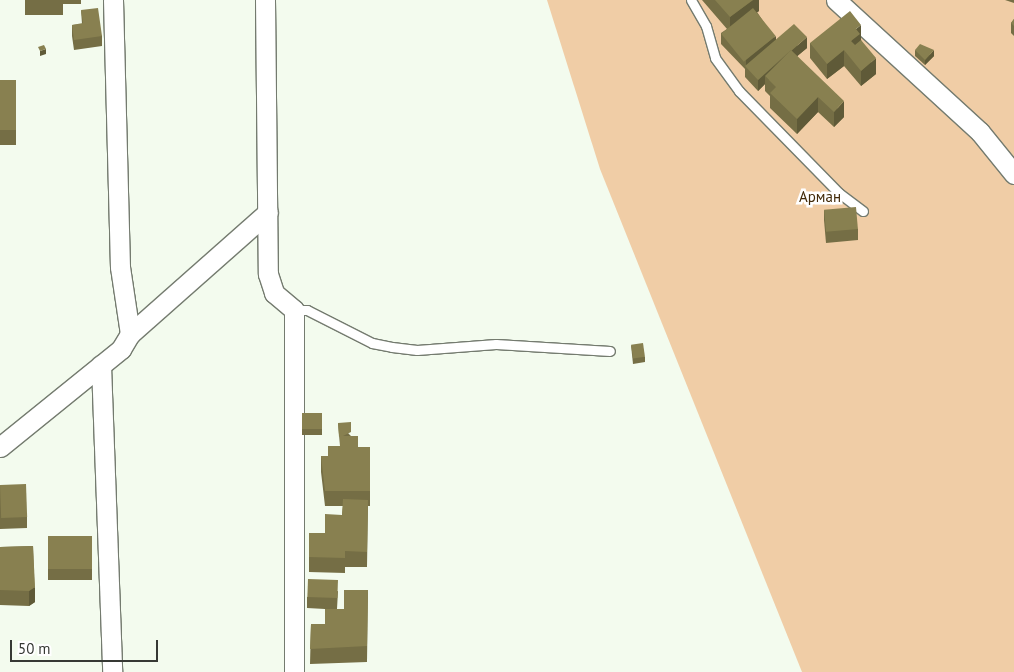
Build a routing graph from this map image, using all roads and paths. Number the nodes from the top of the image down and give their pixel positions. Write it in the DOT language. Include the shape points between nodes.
graph roads {
  1 [pos="112,0"];
  2 [pos="265,0"];
  3 [pos="691,0"];
  4 [pos="836,0"];
  5 [pos="1014,174"];
  6 [pos="863,211"];
  7 [pos="268,212"];
  8 [pos="294,310"];
  9 [pos="130,334"];
  10 [pos="610,351"];
  11 [pos="101,365"];
  12 [pos="0,447"];
  13 [pos="112,672"];
  14 [pos="294,672"];
  1 -- 9 [label="street" via="120,267"];
  2 -- 7 [label="street"];
  3 -- 6 [label="lane" via="706,26 715,58 739,91 839,193"];
  4 -- 5 [label="street" via="980,132"];
  7 -- 8 [label="street" via="268,274 274,293"];
  7 -- 9 [label="street"];
  8 -- 10 [label="lane" via="307,310 372,343 392,347 417,350 496,344"];
  8 -- 14 [label="street"];
  9 -- 11 [label="street" via="121,349"];
  11 -- 12 [label="street"];
  11 -- 13 [label="street"];
}
